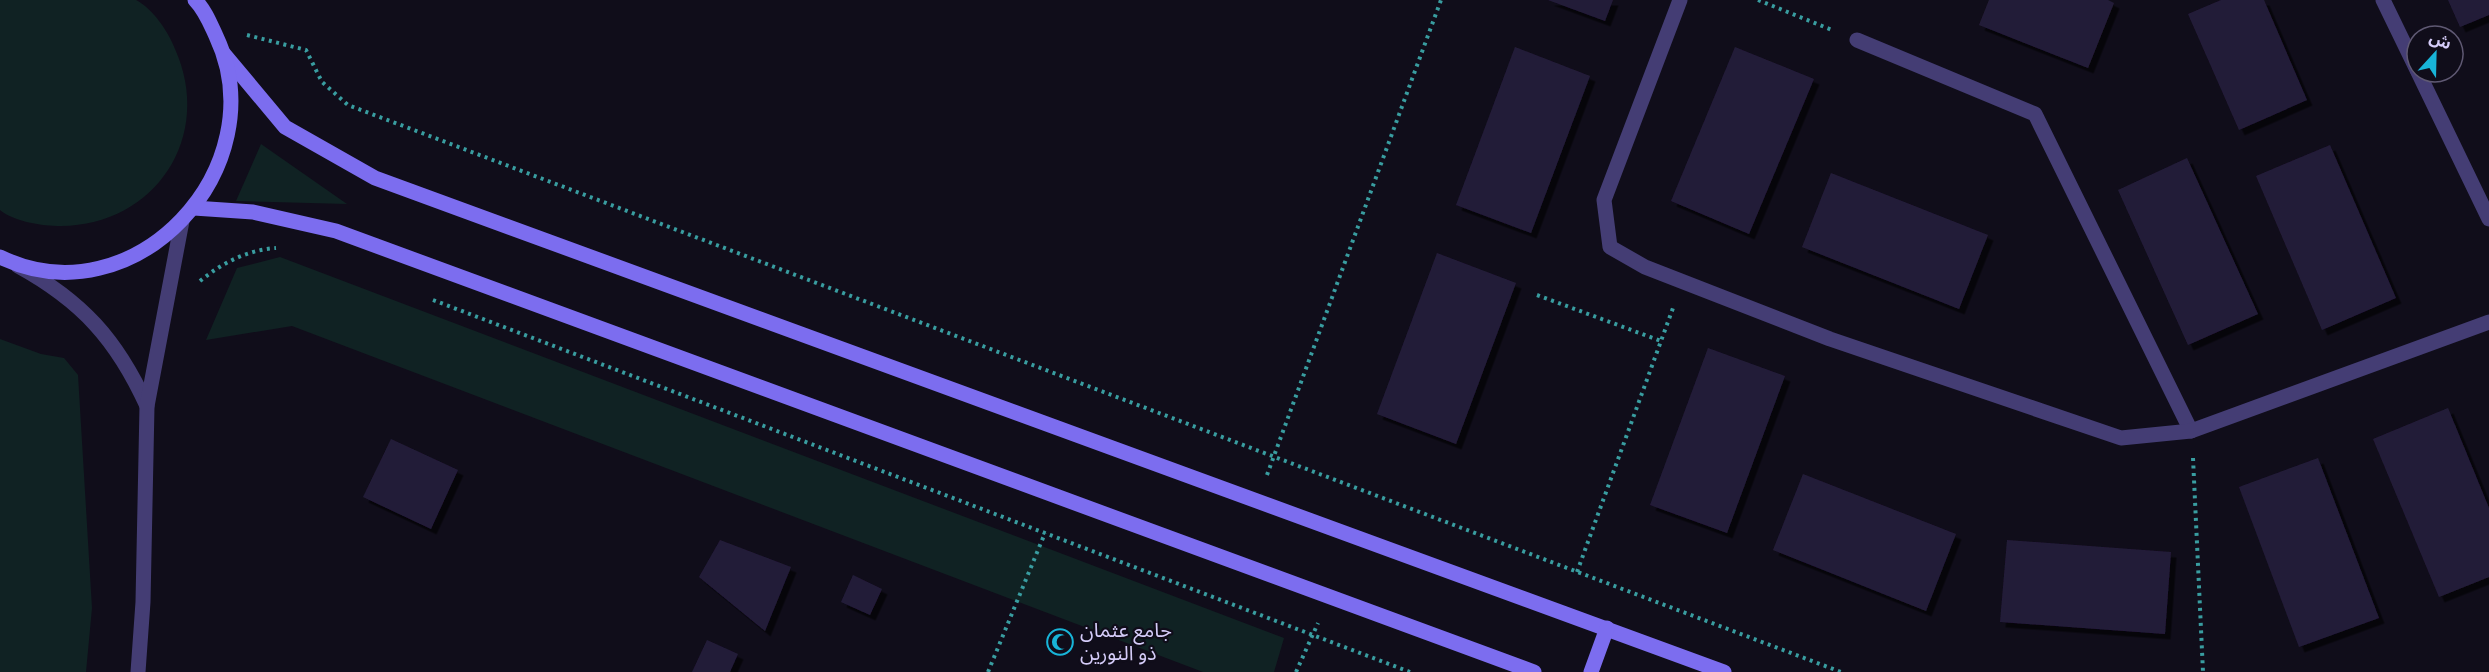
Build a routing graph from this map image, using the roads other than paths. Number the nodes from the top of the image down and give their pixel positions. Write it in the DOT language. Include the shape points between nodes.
graph roads {
  1 [pos="1680,0"];
  2 [pos="2383,0"];
  3 [pos="199,2"];
  4 [pos="1857,40"];
  5 [pos="2405,46"];
  6 [pos="224,54"];
  7 [pos="2423,84"];
  8 [pos="194,208"];
  9 [pos="2489,219"];
  10 [pos="182,221"];
  11 [pos="0,257"];
  12 [pos="15,264"];
  13 [pos="2489,322"];
  14 [pos="147,406"];
  15 [pos="2191,431"];
  16 [pos="1606,628"];
  17 [pos="138,672"];
  18 [pos="1534,672"];
  19 [pos="1591,672"];
  20 [pos="1724,672"];
  1 -- 15 [label="street" via="1604,200 1610,247 1645,267 1830,339 2121,438"];
  2 -- 5 [label="street"];
  3 -- 6 [label="street"];
  4 -- 15 [label="street" via="2036,114"];
  6 -- 8 [label="street" via="231,94 228,134 215,173"];
  6 -- 16 [label="street" via="285,127 375,178"];
  7 -- 9 [label="street"];
  8 -- 10 [label="street"];
  8 -- 18 [label="street" via="253,212 336,231"];
  10 -- 12 [label="street" via="146,250 105,267 59,272"];
  10 -- 14 [label="street"];
  11 -- 12 [label="street"];
  12 -- 14 [label="street" via="50,283 109,337 131,370"];
  13 -- 15 [label="street"];
  14 -- 17 [label="street" via="144,602"];
  16 -- 19 [label="street"];
  16 -- 20 [label="street"];
}
